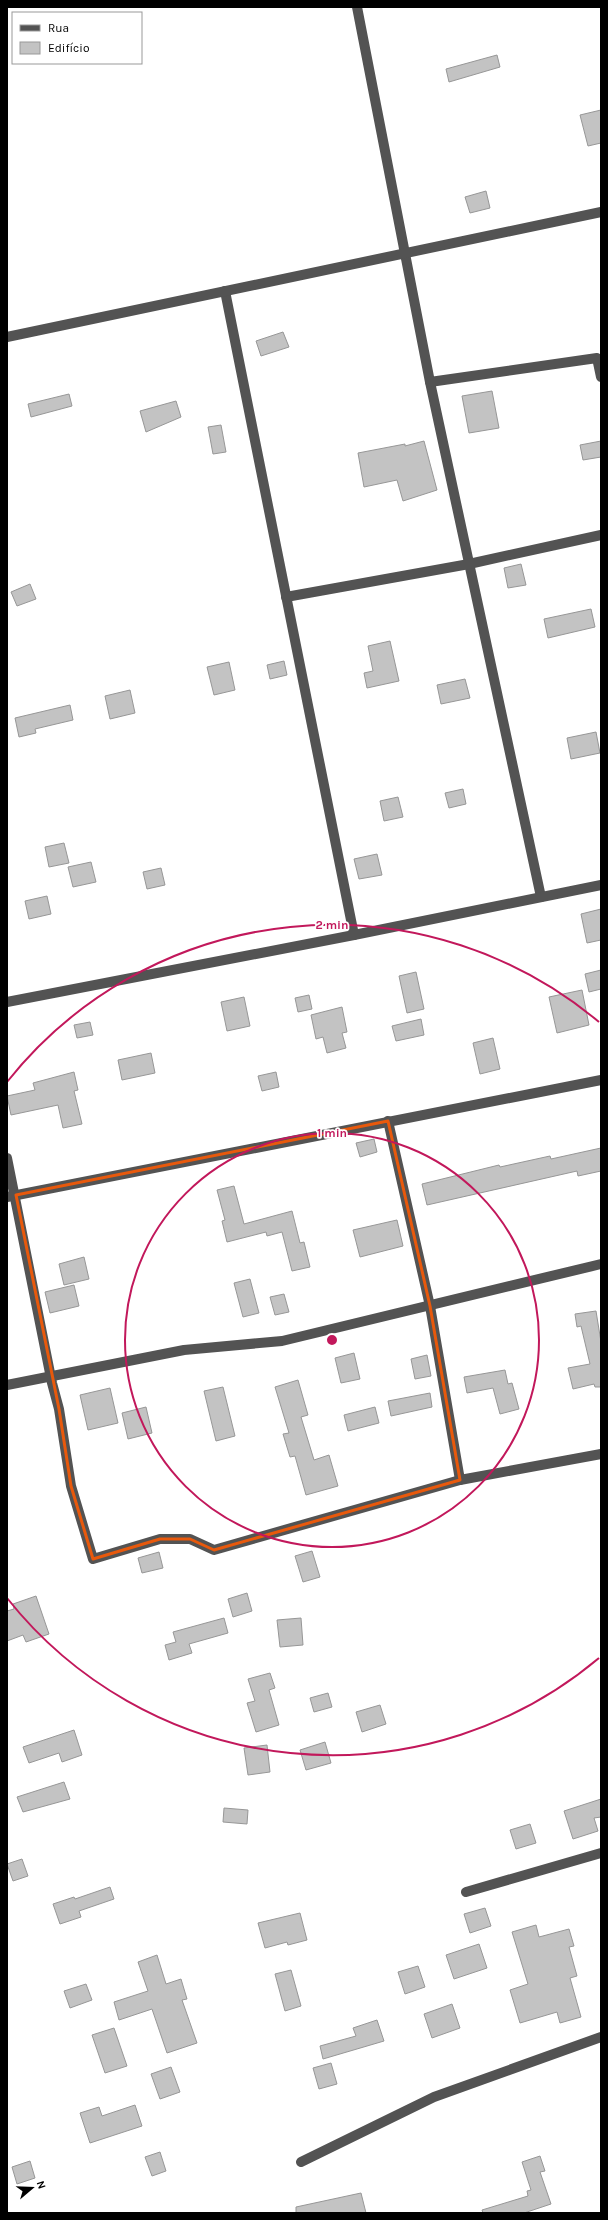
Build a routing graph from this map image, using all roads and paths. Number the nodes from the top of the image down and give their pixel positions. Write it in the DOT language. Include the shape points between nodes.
graph roads {
  1 [pos="357,7"];
  2 [pos="601,212"];
  3 [pos="405,253"];
  4 [pos="225,291"];
  5 [pos="7,337"];
  6 [pos="601,377"];
  7 [pos="430,382"];
  8 [pos="601,535"];
  9 [pos="469,564"];
  10 [pos="286,597"];
  11 [pos="601,885"];
  12 [pos="541,897"];
  13 [pos="354,935"];
  14 [pos="7,1002"];
  15 [pos="601,1080"];
  16 [pos="388,1121"];
  17 [pos="7,1158"];
  18 [pos="11,1196"];
  19 [pos="601,1264"];
  20 [pos="430,1306"];
  21 [pos="51,1376"];
  22 [pos="7,1385"];
  23 [pos="601,1454"];
  24 [pos="460,1480"];
  25 [pos="601,1853"];
  26 [pos="466,1892"];
  27 [pos="601,2037"];
  28 [pos="301,2162"];
  1 -- 3 [label="street"];
  2 -- 3 [label="street"];
  3 -- 4 [label="street"];
  3 -- 7 [label="street"];
  4 -- 5 [label="street"];
  4 -- 10 [label="street"];
  6 -- 7 [label="street" via="597,358"];
  7 -- 9 [label="street"];
  8 -- 9 [label="street"];
  9 -- 10 [label="street"];
  9 -- 12 [label="street"];
  10 -- 13 [label="street"];
  11 -- 12 [label="street"];
  12 -- 13 [label="street"];
  13 -- 14 [label="street"];
  15 -- 16 [label="street"];
  16 -- 18 [label="street"];
  16 -- 20 [label="street"];
  17 -- 18 [label="street"];
  18 -- 21 [label="street"];
  19 -- 20 [label="street"];
  20 -- 21 [label="street" via="282,1341 184,1350"];
  20 -- 24 [label="street"];
  21 -- 22 [label="street"];
  21 -- 24 [label="street" via="60,1410 71,1486 93,1559 160,1539 190,1539 214,1550"];
  23 -- 24 [label="street"];
  25 -- 26 [label="street"];
  27 -- 28 [label="street" via="434,2097"];
}
